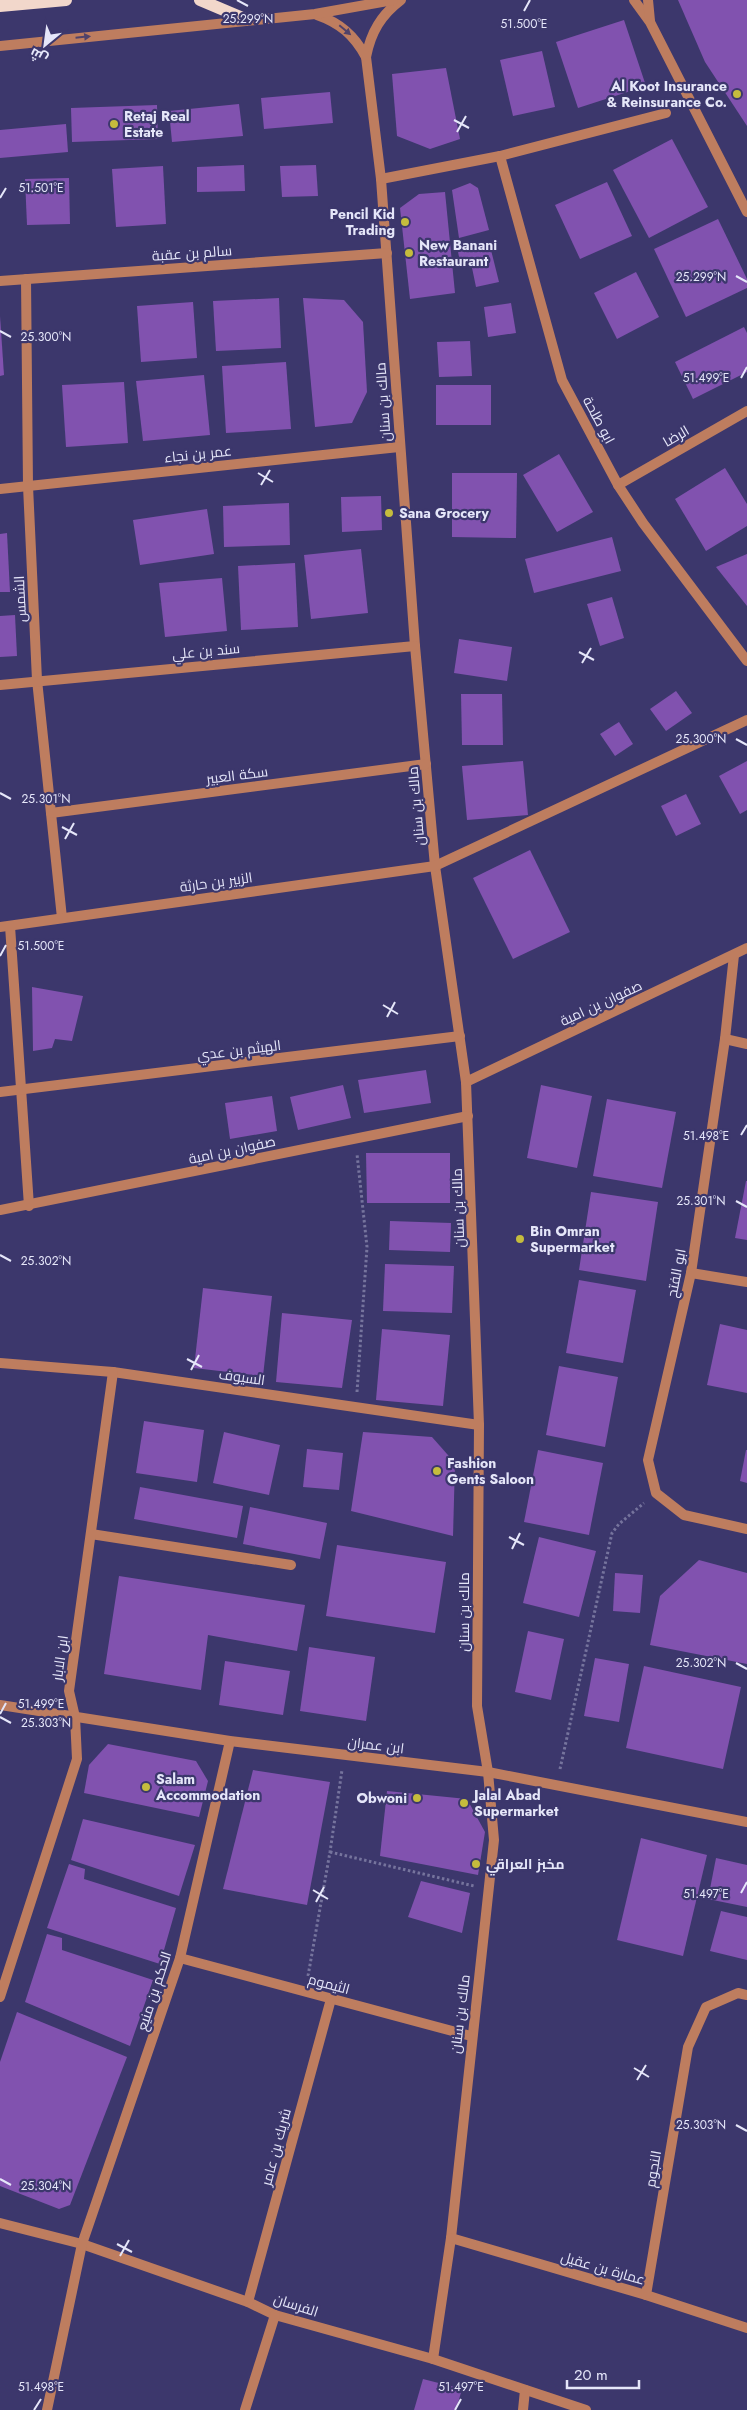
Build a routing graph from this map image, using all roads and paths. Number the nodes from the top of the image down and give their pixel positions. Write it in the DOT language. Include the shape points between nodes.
graph roads {
  1 [pos="66,0"];
  2 [pos="200,0"];
  3 [pos="393,0"];
  4 [pos="401,0"];
  5 [pos="634,0"];
  6 [pos="648,0"];
  7 [pos="0,6"];
  8 [pos="315,14"];
  9 [pos="245,19"];
  10 [pos="650,22"];
  11 [pos="0,46"];
  12 [pos="366,56"];
  13 [pos="666,113"];
  14 [pos="500,156"];
  15 [pos="381,179"];
  16 [pos="747,212"];
  17 [pos="387,253"];
  18 [pos="26,278"];
  19 [pos="0,280"];
  20 [pos="747,412"];
  21 [pos="399,446"];
  22 [pos="618,485"];
  23 [pos="28,486"];
  24 [pos="0,488"];
  25 [pos="415,646"];
  26 [pos="747,661"];
  27 [pos="37,680"];
  28 [pos="0,685"];
  29 [pos="747,720"];
  30 [pos="426,764"];
  31 [pos="51,813"];
  32 [pos="435,866"];
  33 [pos="62,918"];
  34 [pos="5,926"];
  35 [pos="747,948"];
  36 [pos="734,955"];
  37 [pos="460,1036"];
  38 [pos="725,1039"];
  39 [pos="747,1044"];
  40 [pos="466,1082"];
  41 [pos="21,1090"];
  42 [pos="0,1092"];
  43 [pos="468,1116"];
  44 [pos="356,1139"];
  45 [pos="29,1206"];
  46 [pos="0,1210"];
  47 [pos="691,1273"];
  48 [pos="747,1282"];
  49 [pos="0,1363"];
  50 [pos="113,1372"];
  51 [pos="356,1407"];
  52 [pos="479,1425"];
  53 [pos="656,1493"];
  54 [pos="747,1529"];
  55 [pos="90,1534"];
  56 [pos="291,1565"];
  57 [pos="0,1705"];
  58 [pos="75,1717"];
  59 [pos="230,1741"];
  60 [pos="344,1755"];
  61 [pos="488,1772"];
  62 [pos="556,1784"];
  63 [pos="747,1822"];
  64 [pos="330,1852"];
  65 [pos="489,1890"];
  66 [pos="180,1958"];
  67 [pos="305,1991"];
  68 [pos="747,1995"];
  69 [pos="0,1997"];
  70 [pos="331,1999"];
  71 [pos="471,2036"];
  72 [pos="0,2223"];
  73 [pos="450,2238"];
  74 [pos="82,2244"];
  75 [pos="646,2295"];
  76 [pos="248,2302"];
  77 [pos="275,2315"];
  78 [pos="747,2328"];
  79 [pos="433,2359"];
  80 [pos="525,2390"];
  81 [pos="47,2410"];
  82 [pos="245,2410"];
  83 [pos="523,2410"];
  84 [pos="586,2410"];
  1 -- 7 [label="main road"];
  2 -- 9 [label="main road"];
  3 -- 8 [label="street"];
  4 -- 12 [label="street, مالك بن سنان" via="378,23"];
  5 -- 10 [label="street"];
  6 -- 10 [label="street"];
  8 -- 9 [label="street"];
  8 -- 12 [label="street, مالك بن سنان, one-way" via="346,29"];
  11 -- 9 [label="street, one-way"];
  10 -- 16 [label="street"];
  12 -- 15 [label="street, مالك بن سنان"];
  13 -- 14 [label="street"];
  14 -- 15 [label="street"];
  14 -- 22 [label="street, ابو طلحة" via="562,380"];
  15 -- 17 [label="street, مالك بن سنان"];
  17 -- 18 [label="street, سالم بن عقبة"];
  17 -- 21 [label="street, مالك بن سنان"];
  18 -- 19 [label="street, سالم بن عقبة"];
  18 -- 23 [label="street, الشمس"];
  20 -- 22 [label="street, الرضا"];
  21 -- 23 [label="street, عمر بن نجاء"];
  21 -- 25 [label="street, مالك بن سنان"];
  22 -- 26 [label="street, ابو طلحة"];
  23 -- 24 [label="street, عمر بن نجاء"];
  23 -- 27 [label="street, الشمس"];
  25 -- 27 [label="street, سند بن علي"];
  25 -- 30 [label="street, مالك بن سنان"];
  27 -- 28 [label="street, سند بن علي"];
  27 -- 31 [label="street, الشمس"];
  29 -- 32 [label="street, الزبير بن حارثة"];
  30 -- 31 [label="street, سكة العبير"];
  30 -- 32 [label="street, مالك بن سنان"];
  31 -- 33 [label="street, الشمس"];
  32 -- 33 [label="street, الزبير بن حارثة"];
  32 -- 37 [label="street, مالك بن سنان"];
  33 -- 34 [label="street, الزبير بن حارثة"];
  34 -- 41 [label="street"];
  35 -- 36 [label="street, صفوان بن امية"];
  36 -- 38 [label="street, ابو الفتح"];
  36 -- 40 [label="street, صفوان بن امية"];
  37 -- 40 [label="street, مالك بن سنان"];
  37 -- 41 [label="street, الهيثم بن عدي"];
  38 -- 39 [label="street"];
  38 -- 47 [label="street, ابو الفتح"];
  40 -- 43 [label="street, مالك بن سنان"];
  41 -- 42 [label="street, الهيثم بن عدي"];
  41 -- 45 [label="street"];
  43 -- 44 [label="street, صفوان بن امية"];
  43 -- 52 [label="street, مالك بن سنان"];
  44 -- 45 [label="street, صفوان بن امية"];
  44 -- 51 [label="path" via="367,1247"];
  45 -- 46 [label="street, صفوان بن امية"];
  47 -- 48 [label="street"];
  47 -- 53 [label="street, ابو الفتح" via="648,1460"];
  49 -- 50 [label="street, السيوف"];
  50 -- 51 [label="street, السيوف"];
  50 -- 55 [label="street, ابن الابار"];
  51 -- 52 [label="street, السيوف"];
  52 -- 61 [label="street, مالك بن سنان" via="477,1706"];
  53 -- 54 [label="street" via="684,1516"];
  53 -- 62 [label="path" via="612,1533"];
  55 -- 56 [label="street"];
  55 -- 58 [label="street, ابن الابار" via="69,1691"];
  57 -- 58 [label="street, ابن عمران"];
  58 -- 59 [label="street, ابن عمران"];
  58 -- 69 [label="street, ابن الابار" via="76,1759"];
  59 -- 60 [label="street, ابن عمران"];
  59 -- 66 [label="street, الحكم بن منيع"];
  60 -- 61 [label="street, ابن عمران"];
  60 -- 64 [label="path"];
  61 -- 62 [label="street, ابن عمران"];
  61 -- 65 [label="street, مالك بن سنان" via="494,1840"];
  62 -- 63 [label="street, ابن عمران"];
  64 -- 65 [label="path"];
  64 -- 67 [label="path"];
  65 -- 71 [label="street, مالك بن سنان"];
  66 -- 67 [label="street, الثيموم"];
  66 -- 74 [label="street, الحكم بن منيع"];
  67 -- 70 [label="street, الثيموم"];
  68 -- 75 [label="street, النجوم" via="738,1993 706,2008 688,2047"];
  70 -- 71 [label="street, الثيموم"];
  70 -- 76 [label="street, شريك بن عامر"];
  71 -- 73 [label="street, مالك بن سنان"];
  72 -- 74 [label="street, الفرسان"];
  73 -- 75 [label="street, عمارة بن عقيل"];
  73 -- 79 [label="street, مالك بن سنان"];
  74 -- 76 [label="street, الفرسان"];
  74 -- 81 [label="street, الحكم بن منيع"];
  75 -- 78 [label="street, عمارة بن عقيل"];
  76 -- 77 [label="street, الفرسان"];
  77 -- 79 [label="street, الفرسان"];
  77 -- 82 [label="street"];
  79 -- 80 [label="street, الفرسان"];
  80 -- 83 [label="street"];
  80 -- 84 [label="street, الفرسان"];
}
